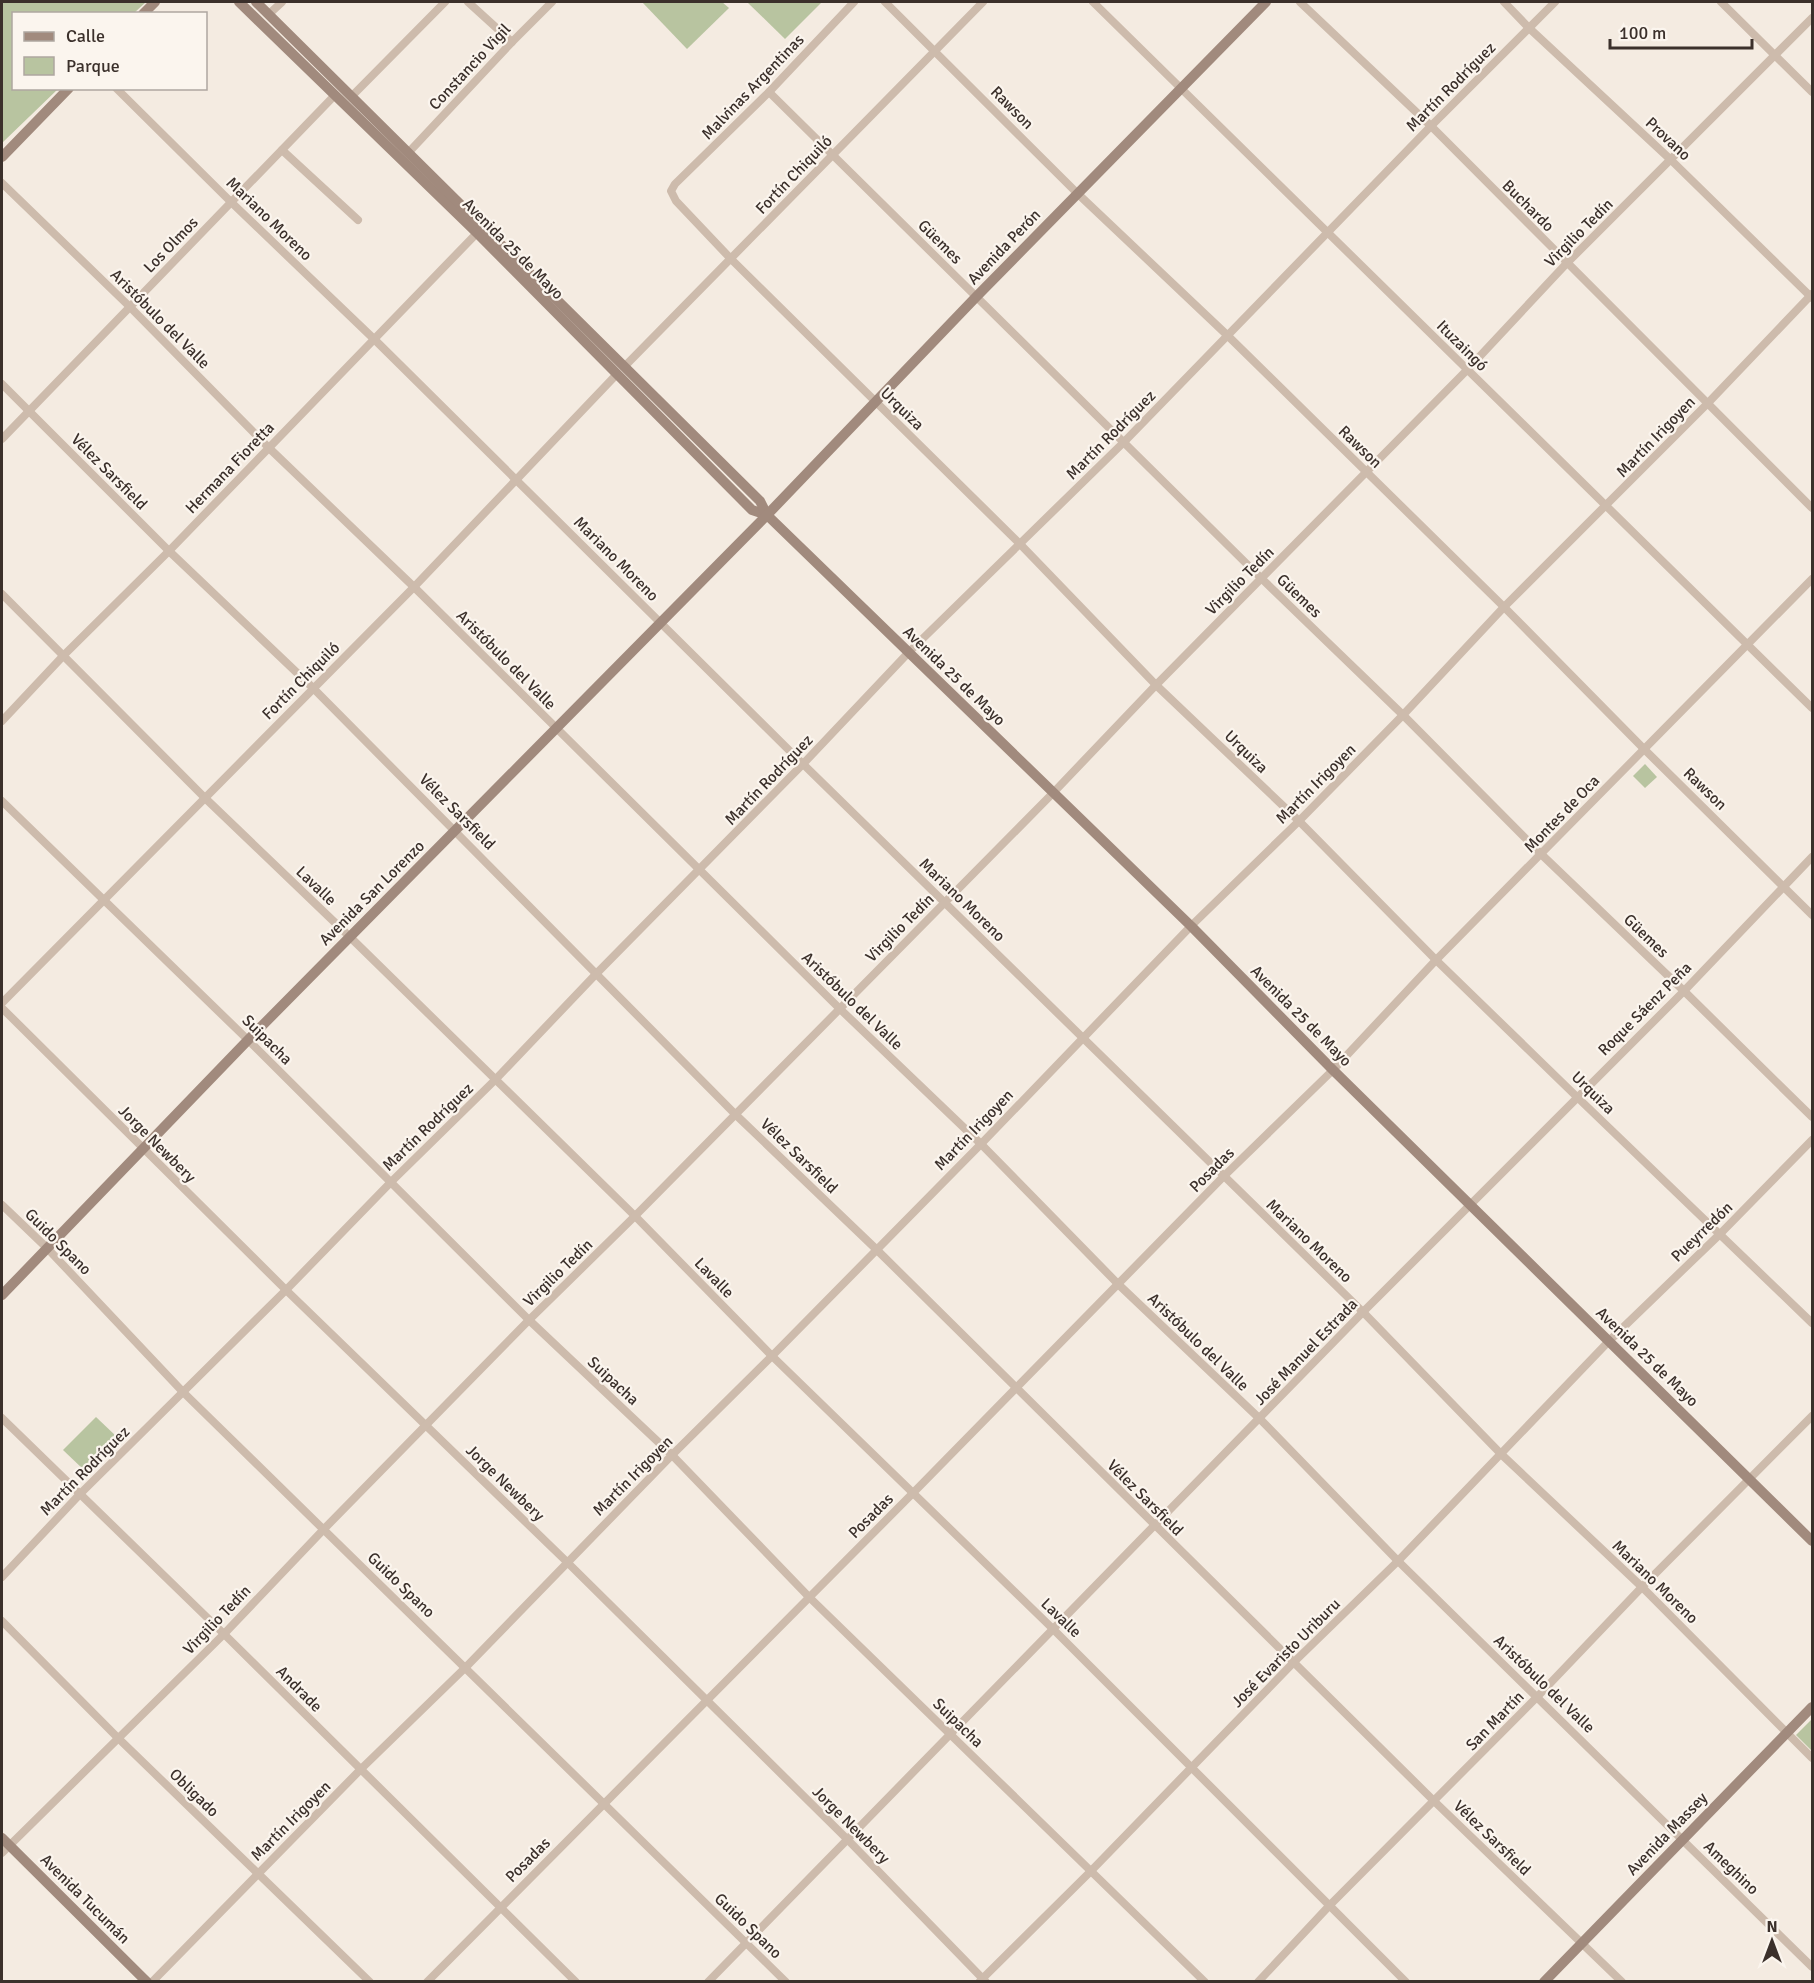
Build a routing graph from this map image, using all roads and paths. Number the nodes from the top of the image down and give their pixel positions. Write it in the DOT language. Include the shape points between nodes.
graph roads {
  1 [pos="239,2"];
  2 [pos="256,2"];
  3 [pos="282,2"];
  4 [pos="445,2"];
  5 [pos="468,2"];
  6 [pos="552,2"];
  7 [pos="854,2"];
  8 [pos="885,2"];
  9 [pos="983,2"];
  10 [pos="1093,2"];
  11 [pos="1266,2"];
  12 [pos="1300,2"];
  13 [pos="1504,2"];
  14 [pos="1555,2"];
  15 [pos="1721,2"];
  16 [pos="269,14"];
  17 [pos="1812,18"];
  18 [pos="1529,28"];
  19 [pos="512,42"];
  20 [pos="935,50"];
  21 [pos="1776,56"];
  22 [pos="343,87"];
  23 [pos="1181,87"];
  24 [pos="67,90"];
  25 [pos="118,90"];
  26 [pos="769,92"];
  27 [pos="1812,92"];
  28 [pos="335,95"];
  29 [pos="352,96"];
  30 [pos="344,105"];
  31 [pos="1431,126"];
  32 [pos="282,150"];
  33 [pos="409,152"];
  34 [pos="833,155"];
  35 [pos="2,156"];
  36 [pos="1671,160"];
  37 [pos="2,183"];
  38 [pos="671,191"];
  39 [pos="1077,193"];
  40 [pos="231,202"];
  41 [pos="358,220"];
  42 [pos="481,230"];
  43 [pos="1329,231"];
  44 [pos="731,259"];
  45 [pos="1566,264"];
  46 [pos="1812,296"];
  47 [pos="976,297"];
  48 [pos="130,307"];
  49 [pos="1227,335"];
  50 [pos="375,340"];
  51 [pos="1467,370"];
  52 [pos="621,371"];
  53 [pos="2,384"];
  54 [pos="876,402"];
  55 [pos="1708,403"];
  56 [pos="29,410"];
  57 [pos="2,439"];
  58 [pos="1124,442"];
  59 [pos="268,448"];
  60 [pos="1367,472"];
  61 [pos="517,480"];
  62 [pos="1606,507"];
  63 [pos="1812,508"];
  64 [pos="766,515"];
  65 [pos="1020,544"];
  66 [pos="169,552"];
  67 [pos="1261,578"];
  68 [pos="1812,579"];
  69 [pos="414,587"];
  70 [pos="2,594"];
  71 [pos="1504,607"];
  72 [pos="661,623"];
  73 [pos="1747,645"];
  74 [pos="909,652"];
  75 [pos="64,655"];
  76 [pos="1156,685"];
  77 [pos="313,688"];
  78 [pos="1812,708"];
  79 [pos="1402,715"];
  80 [pos="2,721"];
  81 [pos="556,729"];
  82 [pos="1644,749"];
  83 [pos="803,764"];
  84 [pos="1053,793"];
  85 [pos="205,798"];
  86 [pos="2,801"];
  87 [pos="1299,821"];
  88 [pos="456,830"];
  89 [pos="1540,854"];
  90 [pos="1812,857"];
  91 [pos="701,869"];
  92 [pos="1784,886"];
  93 [pos="103,900"];
  94 [pos="945,902"];
  95 [pos="1812,915"];
  96 [pos="1191,926"];
  97 [pos="350,937"];
  98 [pos="1436,960"];
  99 [pos="597,973"];
  100 [pos="1684,991"];
  101 [pos="2,1003"];
  102 [pos="2,1008"];
  103 [pos="839,1008"];
  104 [pos="1082,1037"];
  105 [pos="248,1040"];
  106 [pos="1333,1070"];
  107 [pos="495,1080"];
  108 [pos="1577,1097"];
  109 [pos="735,1114"];
  110 [pos="1812,1117"];
  111 [pos="1812,1140"];
  112 [pos="981,1144"];
  113 [pos="143,1150"];
  114 [pos="1223,1177"];
  115 [pos="390,1182"];
  116 [pos="2,1204"];
  117 [pos="1469,1204"];
  118 [pos="635,1216"];
  119 [pos="1720,1234"];
  120 [pos="47,1248"];
  121 [pos="876,1249"];
  122 [pos="1118,1284"];
  123 [pos="286,1290"];
  124 [pos="2,1295"];
  125 [pos="1363,1312"];
  126 [pos="529,1320"];
  127 [pos="1812,1323"];
  128 [pos="1609,1341"];
  129 [pos="772,1356"];
  130 [pos="1016,1387"];
  131 [pos="183,1392"];
  132 [pos="1812,1416"];
  133 [pos="2,1418"];
  134 [pos="1260,1419"];
  135 [pos="426,1426"];
  136 [pos="1501,1454"];
  137 [pos="672,1455"];
  138 [pos="1749,1478"];
  139 [pos="913,1493"];
  140 [pos="80,1494"];
  141 [pos="1155,1527"];
  142 [pos="324,1529"];
  143 [pos="1812,1540"];
  144 [pos="1398,1561"];
  145 [pos="567,1562"];
  146 [pos="2,1577"];
  147 [pos="1642,1587"];
  148 [pos="809,1597"];
  149 [pos="2,1622"];
  150 [pos="1052,1628"];
  151 [pos="224,1634"];
  152 [pos="1294,1662"];
  153 [pos="466,1667"];
  154 [pos="1538,1696"];
  155 [pos="707,1701"];
  156 [pos="1812,1707"];
  157 [pos="1787,1733"];
  158 [pos="950,1734"];
  159 [pos="118,1738"];
  160 [pos="1812,1758"];
  161 [pos="1192,1767"];
  162 [pos="361,1769"];
  163 [pos="1435,1802"];
  164 [pos="603,1805"];
  165 [pos="847,1839"];
  166 [pos="1682,1840"];
  167 [pos="4,1846"];
  168 [pos="1090,1872"];
  169 [pos="259,1873"];
  170 [pos="501,1906"];
  171 [pos="1329,1906"];
  172 [pos="747,1942"];
  173 [pos="1583,1943"];
  174 [pos="1812,1967"];
  175 [pos="983,1981"];
  176 [pos="147,1982"];
  177 [pos="152,1982"];
  178 [pos="370,1982"];
  179 [pos="427,1982"];
  180 [pos="576,1982"];
  181 [pos="708,1982"];
  182 [pos="786,1982"];
  183 [pos="1205,1982"];
  184 [pos="1258,1982"];
  185 [pos="1406,1982"];
  186 [pos="1544,1982"];
  187 [pos="1623,1982"];
  1 -- 28 [label="main road, Avenida 25 de Mayo"];
  2 -- 16 [label="main road, Avenida 25 de Mayo"];
  3 -- 16 [label="street"];
  4 -- 29 [label="street"];
  5 -- 19 [label="street"];
  6 -- 19 [label="street, Constancio Vigil"];
  7 -- 26 [label="street, Malvinas Argentinas"];
  8 -- 20 [label="street, Rawson"];
  9 -- 20 [label="street, Fortín Chiquiló"];
  10 -- 23 [label="street, Ituzaingó"];
  11 -- 23 [label="main road, Avenida Perón"];
  12 -- 31 [label="street, Buchardo"];
  13 -- 18 [label="street, Provano"];
  14 -- 18 [label="street, Martín Rodríguez"];
  15 -- 21 [label="street"];
  16 -- 22 [label="main road, Avenida 25 de Mayo"];
  17 -- 21 [label="street, Virgilio Tedín"];
  18 -- 31 [label="street, Martín Rodríguez"];
  18 -- 36 [label="street, Provano"];
  19 -- 33 [label="street, Constancio Vigil"];
  20 -- 34 [label="street, Fortín Chiquiló"];
  20 -- 39 [label="street, Rawson"];
  21 -- 27 [label="street"];
  21 -- 36 [label="street, Virgilio Tedín"];
  22 -- 28 [label="main road"];
  22 -- 29 [label="main road, Avenida 25 de Mayo"];
  23 -- 39 [label="main road, Avenida Perón"];
  23 -- 43 [label="street, Ituzaingó"];
  24 -- 35 [label="main road"];
  25 -- 40 [label="street, Mariano Moreno"];
  26 -- 34 [label="street, Güemes"];
  26 -- 38 [label="street, Malvinas Argentinas"];
  28 -- 30 [label="main road, Avenida 25 de Mayo"];
  28 -- 32 [label="street, Los Olmos"];
  29 -- 30 [label="main road"];
  29 -- 33 [label="main road, Avenida 25 de Mayo"];
  30 -- 42 [label="main road, Avenida 25 de Mayo"];
  31 -- 43 [label="street, Martín Rodríguez"];
  31 -- 45 [label="street, Buchardo"];
  32 -- 40 [label="street, Los Olmos"];
  32 -- 41 [label="street"];
  33 -- 42 [label="main road, Avenida 25 de Mayo"];
  34 -- 44 [label="street, Fortín Chiquiló"];
  34 -- 47 [label="street, Güemes"];
  36 -- 45 [label="street, Virgilio Tedín"];
  36 -- 46 [label="street, Provano"];
  37 -- 48 [label="street, Aristóbulo del Valle"];
  38 -- 44 [label="street, Urquiza"];
  39 -- 47 [label="main road, Avenida Perón"];
  39 -- 49 [label="street, Rawson"];
  40 -- 48 [label="street, Los Olmos"];
  40 -- 50 [label="street, Mariano Moreno"];
  42 -- 50 [label="street, Hermana Fioretta"];
  42 -- 52 [label="main road, Avenida 25 de Mayo"];
  43 -- 49 [label="street, Martín Rodríguez"];
  43 -- 51 [label="street, Ituzaingó"];
  44 -- 52 [label="street, Fortín Chiquiló"];
  44 -- 54 [label="street, Urquiza"];
  45 -- 51 [label="street, Virgilio Tedín"];
  45 -- 55 [label="street, Buchardo"];
  46 -- 55 [label="street, Martín Irigoyen"];
  47 -- 54 [label="main road, Avenida Perón"];
  47 -- 58 [label="street, Güemes"];
  48 -- 56 [label="street, Los Olmos"];
  48 -- 59 [label="street, Aristóbulo del Valle"];
  49 -- 58 [label="street, Martín Rodríguez"];
  49 -- 60 [label="street, Rawson"];
  50 -- 59 [label="street, Hermana Fioretta"];
  50 -- 61 [label="street, Mariano Moreno"];
  51 -- 60 [label="street, Virgilio Tedín"];
  51 -- 62 [label="street, Ituzaingó"];
  52 -- 61 [label="street, Fortín Chiquiló"];
  52 -- 64 [label="main road, Avenida 25 de Mayo" via="752,510"];
  53 -- 56 [label="street, Vélez Sarsfield"];
  54 -- 64 [label="main road, Avenida Perón"];
  54 -- 65 [label="street, Urquiza"];
  55 -- 62 [label="street, Martín Irigoyen"];
  55 -- 63 [label="street, Buchardo"];
  56 -- 57 [label="street, Los Olmos"];
  56 -- 66 [label="street, Vélez Sarsfield"];
  58 -- 65 [label="street, Martín Rodríguez"];
  58 -- 67 [label="street, Güemes"];
  59 -- 66 [label="street, Hermana Fioretta"];
  59 -- 69 [label="street, Aristóbulo del Valle"];
  60 -- 67 [label="street, Virgilio Tedín"];
  60 -- 71 [label="street, Rawson"];
  61 -- 69 [label="street, Fortín Chiquiló"];
  61 -- 72 [label="street, Mariano Moreno"];
  62 -- 71 [label="street, Martín Irigoyen"];
  62 -- 73 [label="street, Ituzaingó"];
  64 -- 72 [label="main road, Avenida San Lorenzo"];
  64 -- 74 [label="main road, Avenida 25 de Mayo"];
  65 -- 74 [label="street, Martín Rodríguez"];
  65 -- 76 [label="street, Urquiza"];
  66 -- 75 [label="street, Hermana Fioretta"];
  66 -- 77 [label="street, Vélez Sarsfield"];
  67 -- 76 [label="street, Virgilio Tedín"];
  67 -- 79 [label="street, Güemes"];
  68 -- 73 [label="street, Montes de Oca"];
  69 -- 77 [label="street, Fortín Chiquiló"];
  69 -- 81 [label="street, Aristóbulo del Valle"];
  70 -- 75 [label="street, Lavalle"];
  71 -- 79 [label="street, Martín Irigoyen"];
  71 -- 82 [label="street, Rawson"];
  72 -- 81 [label="main road, Avenida San Lorenzo"];
  72 -- 83 [label="street, Mariano Moreno"];
  73 -- 78 [label="street, Ituzaingó"];
  73 -- 82 [label="street, Montes de Oca"];
  74 -- 83 [label="street, Martín Rodríguez"];
  74 -- 84 [label="main road, Avenida 25 de Mayo"];
  75 -- 80 [label="street, Hermana Fioretta"];
  75 -- 85 [label="street, Lavalle"];
  76 -- 84 [label="street, Virgilio Tedín"];
  76 -- 87 [label="street, Urquiza"];
  77 -- 85 [label="street, Fortín Chiquiló"];
  77 -- 88 [label="street, Vélez Sarsfield"];
  79 -- 87 [label="street, Martín Irigoyen"];
  79 -- 89 [label="street, Güemes"];
  81 -- 88 [label="main road, Avenida San Lorenzo"];
  81 -- 91 [label="street, Aristóbulo del Valle"];
  82 -- 89 [label="street, Montes de Oca"];
  82 -- 92 [label="street, Rawson"];
  83 -- 91 [label="street, Martín Rodríguez"];
  83 -- 94 [label="street, Mariano Moreno"];
  84 -- 94 [label="street, Virgilio Tedín"];
  84 -- 96 [label="main road, Avenida 25 de Mayo"];
  85 -- 93 [label="street, Fortín Chiquiló"];
  85 -- 97 [label="street, Lavalle"];
  86 -- 93 [label="street, Suipacha"];
  87 -- 96 [label="street, Martín Irigoyen"];
  87 -- 98 [label="street, Urquiza"];
  88 -- 97 [label="main road, Avenida San Lorenzo"];
  88 -- 99 [label="street, Vélez Sarsfield"];
  89 -- 98 [label="street, Montes de Oca"];
  89 -- 100 [label="street, Güemes"];
  90 -- 92 [label="street, Roque Sáenz Peña"];
  91 -- 99 [label="street, Martín Rodríguez"];
  91 -- 103 [label="street, Aristóbulo del Valle"];
  92 -- 95 [label="street, Rawson"];
  92 -- 100 [label="street, Roque Sáenz Peña"];
  93 -- 101 [label="street, Fortín Chiquiló"];
  93 -- 105 [label="street, Suipacha"];
  94 -- 103 [label="street, Virgilio Tedín"];
  94 -- 104 [label="street, Mariano Moreno"];
  96 -- 104 [label="street, Martín Irigoyen"];
  96 -- 106 [label="main road, Avenida 25 de Mayo"];
  97 -- 105 [label="main road, Avenida San Lorenzo"];
  97 -- 107 [label="street, Lavalle"];
  98 -- 106 [label="street, Montes de Oca"];
  98 -- 108 [label="street, Urquiza"];
  99 -- 107 [label="street, Martín Rodríguez"];
  99 -- 109 [label="street, Vélez Sarsfield"];
  100 -- 108 [label="street, Roque Sáenz Peña"];
  100 -- 110 [label="street, Güemes"];
  102 -- 113 [label="street, Jorge Newbery"];
  103 -- 109 [label="street, Virgilio Tedín"];
  103 -- 112 [label="street, Aristóbulo del Valle"];
  104 -- 112 [label="street, Martín Irigoyen"];
  104 -- 114 [label="street, Mariano Moreno"];
  105 -- 113 [label="main road, Avenida San Lorenzo"];
  105 -- 115 [label="street, Suipacha"];
  106 -- 114 [label="street, Posadas"];
  106 -- 117 [label="main road, Avenida 25 de Mayo"];
  107 -- 115 [label="street, Martín Rodríguez"];
  107 -- 118 [label="street, Lavalle"];
  108 -- 117 [label="street, Roque Sáenz Peña"];
  108 -- 119 [label="street, Urquiza"];
  109 -- 118 [label="street, Virgilio Tedín"];
  109 -- 121 [label="street, Vélez Sarsfield"];
  111 -- 119 [label="street, Pueyrredón"];
  112 -- 121 [label="street, Martín Irigoyen"];
  112 -- 122 [label="street, Aristóbulo del Valle"];
  113 -- 120 [label="main road, Avenida San Lorenzo"];
  113 -- 123 [label="street, Jorge Newbery"];
  114 -- 122 [label="street, Posadas"];
  114 -- 125 [label="street, Mariano Moreno"];
  115 -- 123 [label="street, Martín Rodríguez"];
  115 -- 126 [label="street, Suipacha"];
  116 -- 120 [label="street, Guido Spano"];
  117 -- 125 [label="street, José Manuel Estrada"];
  117 -- 128 [label="main road, Avenida 25 de Mayo"];
  118 -- 126 [label="street, Virgilio Tedín"];
  118 -- 129 [label="street, Lavalle"];
  119 -- 127 [label="street, Urquiza"];
  119 -- 128 [label="street, Pueyrredón"];
  120 -- 124 [label="main road, Avenida San Lorenzo"];
  120 -- 131 [label="street, Guido Spano"];
  121 -- 129 [label="street, Martín Irigoyen"];
  121 -- 130 [label="street, Vélez Sarsfield"];
  122 -- 130 [label="street, Posadas"];
  122 -- 134 [label="street, Aristóbulo del Valle"];
  123 -- 131 [label="street, Martín Rodríguez"];
  123 -- 135 [label="street, Jorge Newbery"];
  125 -- 134 [label="street, José Manuel Estrada"];
  125 -- 136 [label="street, Mariano Moreno"];
  126 -- 135 [label="street, Virgilio Tedín"];
  126 -- 137 [label="street, Suipacha"];
  128 -- 136 [label="street, José Evaristo Uriburu"];
  128 -- 138 [label="main road, Avenida 25 de Mayo"];
  129 -- 137 [label="street, Martín Irigoyen"];
  129 -- 139 [label="street, Lavalle"];
  130 -- 139 [label="street, Posadas"];
  130 -- 141 [label="street, Vélez Sarsfield"];
  131 -- 140 [label="street, Martín Rodríguez"];
  131 -- 142 [label="street, Guido Spano"];
  132 -- 138 [label="street, San Martín"];
  133 -- 140 [label="street, Andrade"];
  134 -- 141 [label="street, José Manuel Estrada"];
  134 -- 144 [label="street, Aristóbulo del Valle"];
  135 -- 142 [label="street, Virgilio Tedín"];
  135 -- 145 [label="street, Jorge Newbery"];
  136 -- 144 [label="street, José Evaristo Uriburu"];
  136 -- 147 [label="street, Mariano Moreno"];
  137 -- 145 [label="street, Martín Irigoyen"];
  137 -- 148 [label="street, Suipacha"];
  138 -- 143 [label="main road, Avenida 25 de Mayo"];
  138 -- 147 [label="street, San Martín"];
  139 -- 148 [label="street, Posadas"];
  139 -- 150 [label="street, Lavalle"];
  140 -- 146 [label="street, Martín Rodríguez"];
  140 -- 151 [label="street, Andrade"];
  141 -- 150 [label="street, José Manuel Estrada"];
  141 -- 152 [label="street, Vélez Sarsfield"];
  142 -- 151 [label="street, Virgilio Tedín"];
  142 -- 153 [label="street, Guido Spano"];
  144 -- 152 [label="street, José Evaristo Uriburu"];
  144 -- 154 [label="street, Aristóbulo del Valle"];
  145 -- 153 [label="street, Martín Irigoyen"];
  145 -- 155 [label="street, Jorge Newbery"];
  147 -- 154 [label="street, San Martín"];
  147 -- 157 [label="street, Mariano Moreno"];
  148 -- 155 [label="street, Posadas"];
  148 -- 158 [label="street, Suipacha"];
  149 -- 159 [label="street, Obligado"];
  150 -- 158 [label="street, José Manuel Estrada"];
  150 -- 161 [label="street, Lavalle"];
  151 -- 159 [label="street, Virgilio Tedín"];
  151 -- 162 [label="street, Andrade"];
  152 -- 161 [label="street, José Evaristo Uriburu"];
  152 -- 163 [label="street, Vélez Sarsfield"];
  153 -- 162 [label="street, Martín Irigoyen"];
  153 -- 164 [label="street, Guido Spano"];
  154 -- 163 [label="street, San Martín"];
  154 -- 166 [label="street, Aristóbulo del Valle"];
  155 -- 164 [label="street, Posadas"];
  155 -- 165 [label="street, Jorge Newbery"];
  156 -- 157 [label="main road, Avenida Massey"];
  157 -- 160 [label="street, Mariano Moreno"];
  157 -- 166 [label="main road, Avenida Massey"];
  158 -- 165 [label="street, José Manuel Estrada"];
  158 -- 168 [label="street, Suipacha"];
  159 -- 167 [label="street, Virgilio Tedín"];
  159 -- 169 [label="street, Obligado"];
  161 -- 168 [label="street, José Evaristo Uriburu"];
  161 -- 171 [label="street, Lavalle"];
  162 -- 169 [label="street, Martín Irigoyen"];
  162 -- 170 [label="street, Andrade"];
  163 -- 171 [label="street, San Martín"];
  163 -- 173 [label="street, Vélez Sarsfield"];
  164 -- 170 [label="street, Posadas"];
  164 -- 172 [label="street, Guido Spano"];
  165 -- 172 [label="street, José Manuel Estrada"];
  165 -- 175 [label="street, Jorge Newbery"];
  166 -- 173 [label="main road, Avenida Massey"];
  166 -- 174 [label="street, Ameghino"];
  167 -- 176 [label="main road, Avenida Tucumán"];
  168 -- 175 [label="street, José Evaristo Uriburu"];
  168 -- 183 [label="street, Suipacha"];
  169 -- 177 [label="street, Martín Irigoyen"];
  169 -- 178 [label="street, Obligado"];
  170 -- 179 [label="street, Posadas"];
  170 -- 180 [label="street, Andrade"];
  171 -- 184 [label="street, San Martín"];
  171 -- 185 [label="street, Lavalle"];
  172 -- 181 [label="street, José Manuel Estrada"];
  172 -- 182 [label="street, Guido Spano"];
  173 -- 186 [label="main road, Avenida Massey"];
  173 -- 187 [label="street, Vélez Sarsfield"];
}
